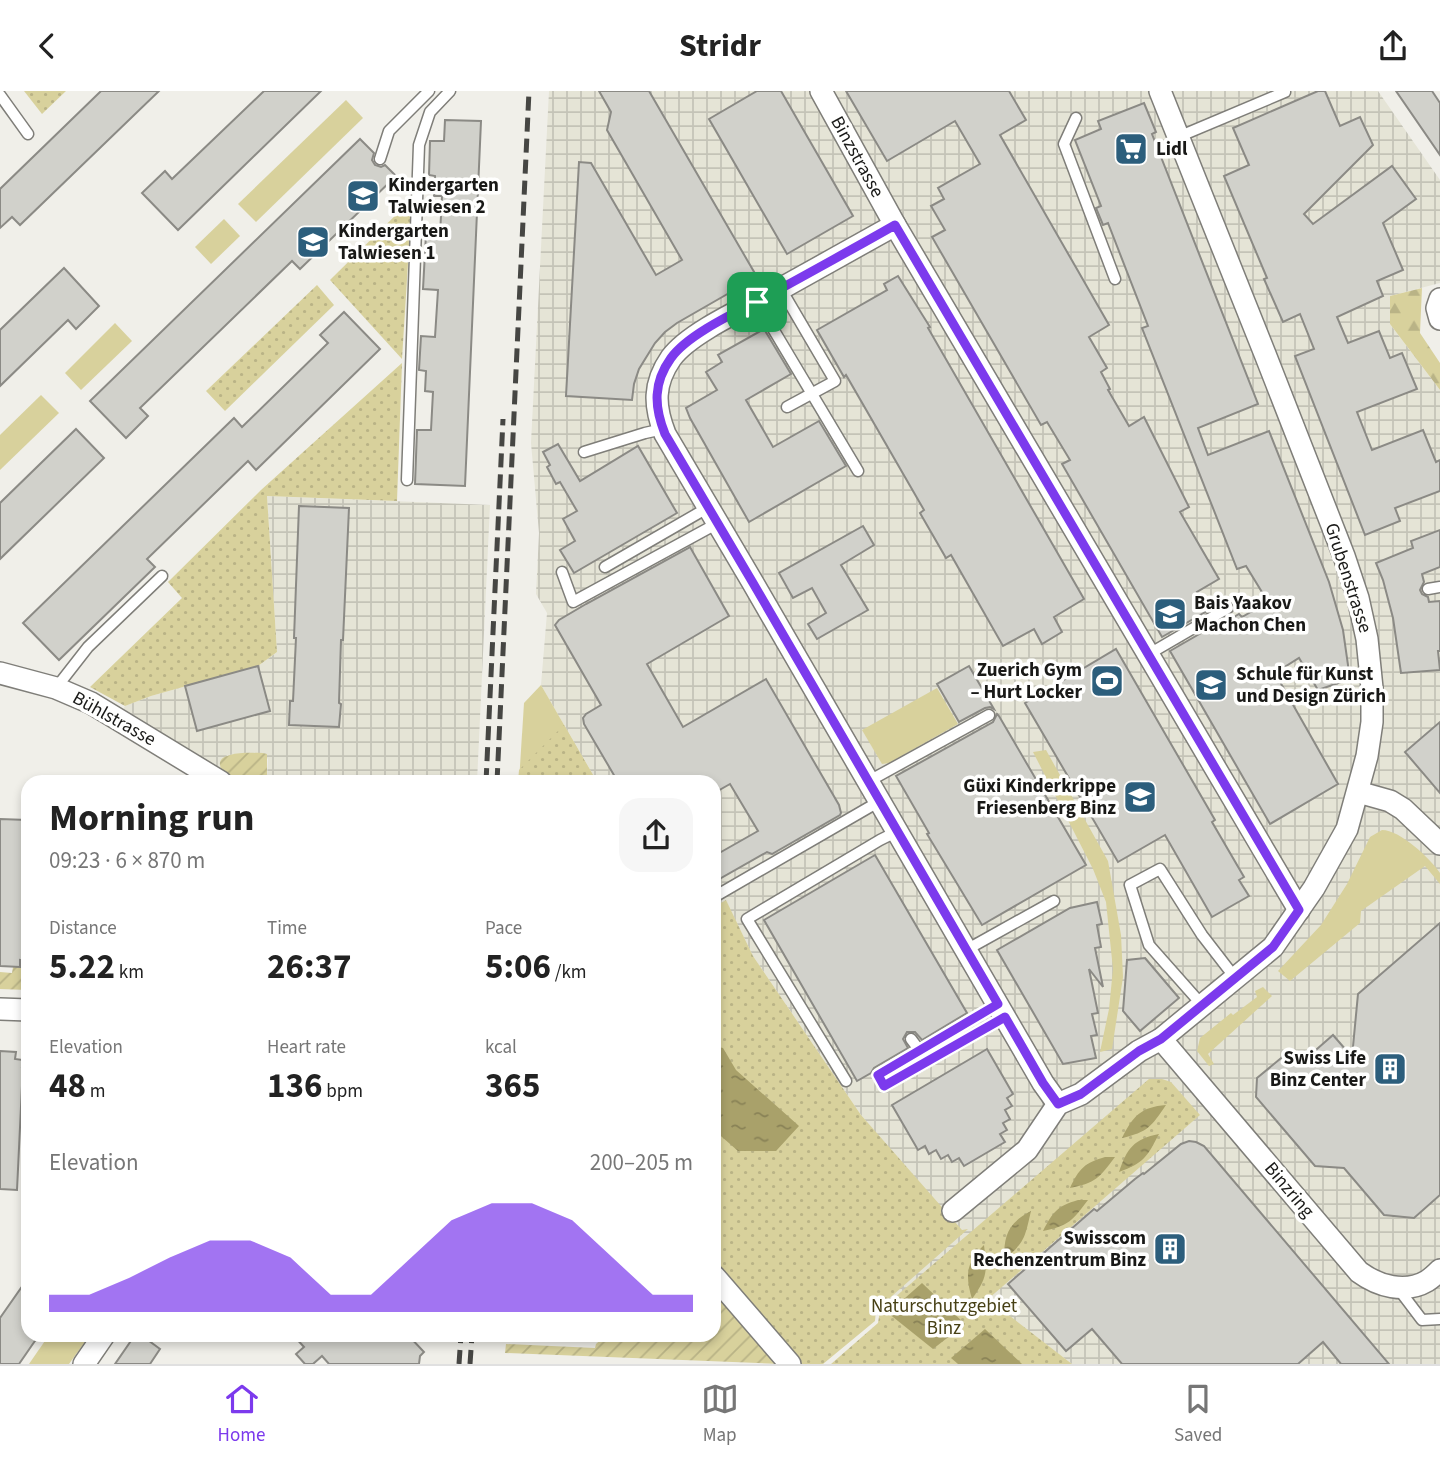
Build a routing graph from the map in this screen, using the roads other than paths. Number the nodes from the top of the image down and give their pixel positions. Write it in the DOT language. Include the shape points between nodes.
graph roads {
  1 [pos="429,91"];
  2 [pos="450,91"];
  3 [pos="821,91"];
  4 [pos="1160,91"];
  5 [pos="1285,92"];
  6 [pos="0,95"];
  7 [pos="1076,118"];
  8 [pos="28,134"];
  9 [pos="1178,137"];
  10 [pos="380,159"];
  11 [pos="895,225"];
  12 [pos="1115,279"];
  13 [pos="780,289"];
  14 [pos="1440,299"];
  15 [pos="757,302"];
  16 [pos="1440,319"];
  17 [pos="811,394"];
  18 [pos="787,407"];
  19 [pos="661,423"];
  20 [pos="584,452"];
  21 [pos="858,471"];
  22 [pos="407,480"];
  23 [pos="713,515"];
  24 [pos="605,567"];
  25 [pos="562,572"];
  26 [pos="162,576"];
  27 [pos="1440,587"];
  28 [pos="1428,589"];
  29 [pos="1228,608"];
  30 [pos="1149,654"];
  31 [pos="0,673"];
  32 [pos="56,688"];
  33 [pos="989,715"];
  34 [pos="210,775"];
  35 [pos="869,781"];
  36 [pos="1358,792"];
  37 [pos="880,800"];
  38 [pos="898,831"];
  39 [pos="1440,844"];
  40 [pos="721,893"];
  41 [pos="1054,901"];
  42 [pos="1299,910"];
  43 [pos="966,950"];
  44 [pos="1236,979"];
  45 [pos="1203,1006"];
  46 [pos="0,1009"];
  47 [pos="21,1010"];
  48 [pos="1001,1011"];
  49 [pos="911,1039"];
  50 [pos="1161,1039"];
  51 [pos="920,1051"];
  52 [pos="846,1081"];
  53 [pos="1058,1104"];
  54 [pos="953,1211"];
  55 [pos="1440,1270"];
  56 [pos="721,1284"];
  57 [pos="1397,1287"];
  58 [pos="1440,1319"];
  59 [pos="99,1342"];
  60 [pos="84,1364"];
  61 [pos="790,1364"];
  1 -- 10 [label="lane" via="389,131"];
  2 -- 22 [label="lane" via="430,112 419,145"];
  3 -- 11 [label="street, Binzstrasse"];
  4 -- 9 [label="street, Grubenstrasse"];
  5 -- 9 [label="lane"];
  6 -- 8 [label="lane"];
  7 -- 12 [label="lane" via="1064,144"];
  9 -- 36 [label="street, Grubenstrasse" via="1358,597 1373,688 1372,722"];
  11 -- 13 [label="street"];
  11 -- 30 [label="street, Binzstrasse"];
  13 -- 15 [label="street"];
  13 -- 17 [label="lane" via="835,381"];
  14 -- 16 [label="street"];
  15 -- 17 [label="lane"];
  15 -- 19 [label="street" via="677,351 658,385 656,408"];
  17 -- 18 [label="lane"];
  17 -- 21 [label="lane"];
  19 -- 20 [label="lane" via="645,433"];
  19 -- 23 [label="street"];
  23 -- 24 [label="lane"];
  23 -- 25 [label="lane" via="573,602"];
  23 -- 35 [label="street"];
  26 -- 32 [label="lane" via="88,647"];
  27 -- 28 [label="lane"];
  29 -- 30 [label="lane"];
  30 -- 42 [label="street, Binzstrasse"];
  31 -- 32 [label="street, Bühlstrasse"];
  32 -- 34 [label="street, Bühlstrasse" via="118,718"];
  33 -- 35 [label="lane"];
  35 -- 37 [label="street"];
  36 -- 39 [label="street" via="1403,809"];
  36 -- 42 [label="street, Grubenstrasse" via="1331,859"];
  37 -- 38 [label="street"];
  37 -- 40 [label="lane"];
  38 -- 43 [label="street"];
  38 -- 52 [label="lane" via="747,919"];
  41 -- 43 [label="lane"];
  42 -- 44 [label="street, Grubenstrasse" via="1273,947"];
  43 -- 48 [label="street"];
  44 -- 45 [label="street, Grubenstrasse"];
  44 -- 45 [label="lane" via="1160,869 1130,885 1149,945"];
  45 -- 50 [label="street, Grubenstrasse"];
  46 -- 47 [label="street"];
  48 -- 51 [label="lane"];
  48 -- 51 [label="lane" via="884,1086 876,1073"];
  48 -- 53 [label="street"];
  49 -- 51 [label="lane"];
  50 -- 53 [label="street, Grubenstrasse" via="1081,1094"];
  50 -- 57 [label="street, Binzring" via="1351,1264 1367,1278"];
  53 -- 54 [label="street, Grubenstrasse" via="1027,1150"];
  55 -- 57 [label="street" via="1428,1281"];
  56 -- 61 [label="street"];
  57 -- 58 [label="lane" via="1422,1321"];
  59 -- 60 [label="street"];
}
